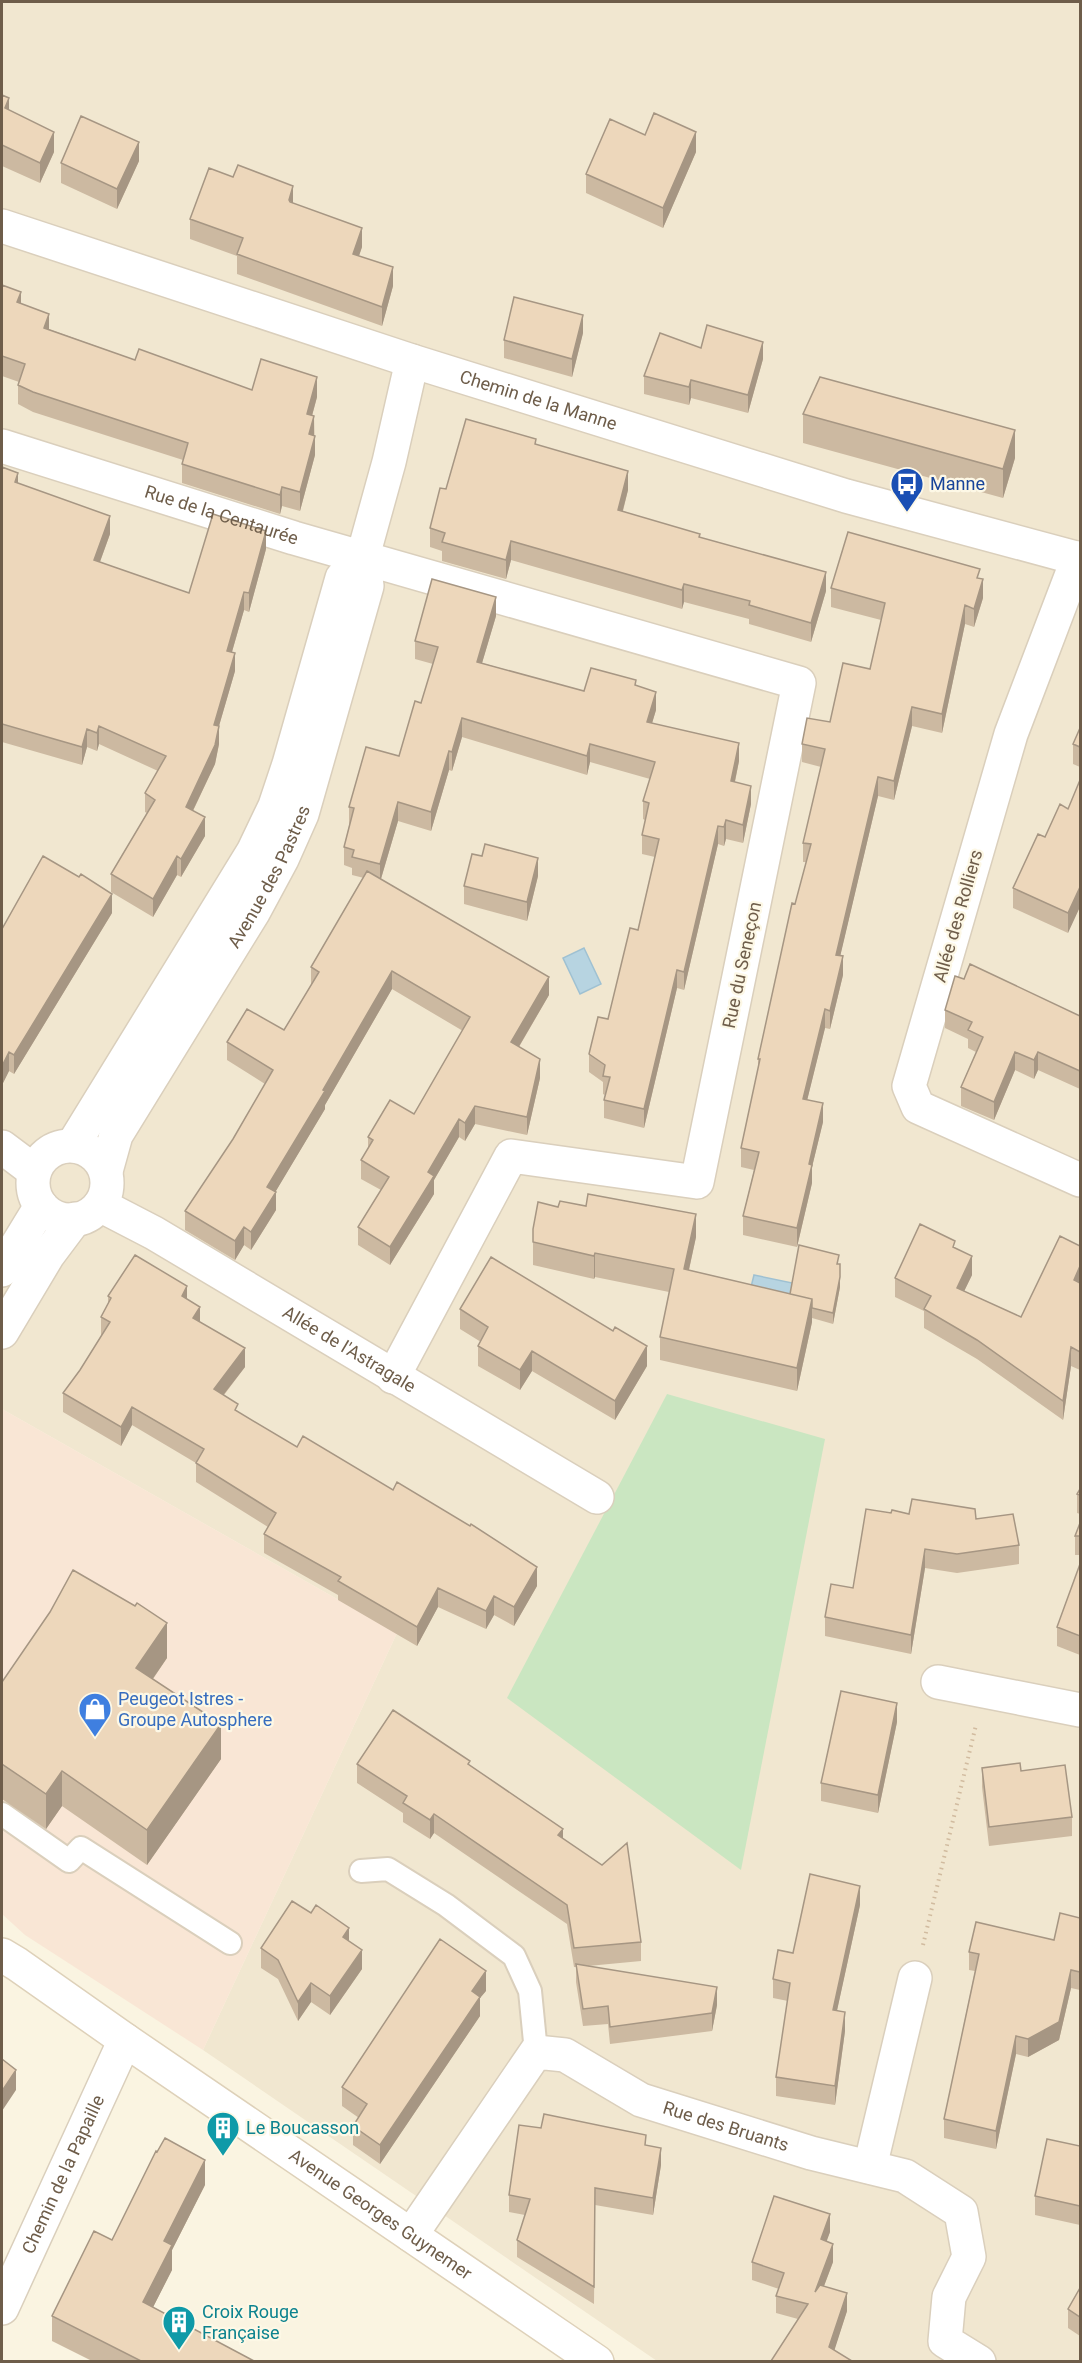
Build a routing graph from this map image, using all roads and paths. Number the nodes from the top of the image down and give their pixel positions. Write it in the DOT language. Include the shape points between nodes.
graph roads {
  1 [pos="2,226"];
  2 [pos="412,361"];
  3 [pos="2,446"];
  4 [pos="363,556"];
  5 [pos="1079,558"];
  6 [pos="442,580"];
  7 [pos="73,1145"];
  8 [pos="2,1147"];
  9 [pos="34,1171"];
  10 [pos="105,1171"];
  11 [pos="1080,1180"];
  12 [pos="41,1206"];
  13 [pos="88,1212"];
  14 [pos="2,1270"];
  15 [pos="2,1332"];
  16 [pos="393,1377"];
  17 [pos="597,1497"];
  18 [pos="938,1682"];
  19 [pos="984,1691"];
  20 [pos="1080,1710"];
  21 [pos="2,1814"];
  22 [pos="361,1871"];
  23 [pos="230,1943"];
  24 [pos="7,1955"];
  25 [pos="915,1978"];
  26 [pos="125,2040"];
  27 [pos="536,2052"];
  28 [pos="870,2167"];
  29 [pos="411,2235"];
  30 [pos="2,2308"];
  31 [pos="597,2361"];
  32 [pos="979,2361"];
  1 -- 2 [label="street, Chemin de la Manne"];
  2 -- 4 [label="street, Avenue des Pastres"];
  2 -- 5 [label="street, Chemin de la Manne" via="846,496"];
  3 -- 4 [label="street, Rue de la Centaurée"];
  4 -- 6 [label="street, Rue de la Centaurée"];
  4 -- 7 [label="street, Avenue des Pastres" via="342,578 289,764 252,852"];
  4 -- 10 [label="street, Avenue des Pastres" via="367,586 302,814 254,911 116,1135"];
  5 -- 11 [label="street, Allée des Rolliers" via="1011,734 909,1086 918,1107"];
  6 -- 16 [label="street, Rue du Seneçon" via="799,683 697,1182 512,1156"];
  7 -- 9 [label="street" via="49,1151"];
  7 -- 10 [label="street" via="93,1153"];
  8 -- 9 [label="street"];
  9 -- 12 [label="street" via="35,1195"];
  10 -- 13 [label="street" via="106,1195"];
  12 -- 13 [label="street" via="59,1218"];
  12 -- 14 [label="street"];
  13 -- 15 [label="street" via="48,1255"];
  13 -- 16 [label="street, Allée de l'Astragale" via="154,1233"];
  16 -- 17 [label="street, Allée de l'Astragale"];
  18 -- 19 [label="street"];
  19 -- 20 [label="street"];
  19 -- 25 [label="path"];
  21 -- 23 [label="lane" via="69,1861 81,1848"];
  22 -- 27 [label="lane" via="388,1869 446,1905 514,1956 530,1991"];
  24 -- 26 [label="street, Avenue Georges Guynemer"];
  25 -- 28 [label="street"];
  26 -- 29 [label="street, Avenue Georges Guynemer"];
  26 -- 30 [label="street, Chemin de la Papaille"];
  27 -- 28 [label="street, Rue des Bruants" via="565,2055 641,2100 811,2153"];
  27 -- 29 [label="street"];
  28 -- 32 [label="street, Rue des Bruants" via="905,2176 961,2212 969,2258 949,2297 945,2341"];
  29 -- 31 [label="street, Avenue Georges Guynemer"];
}
